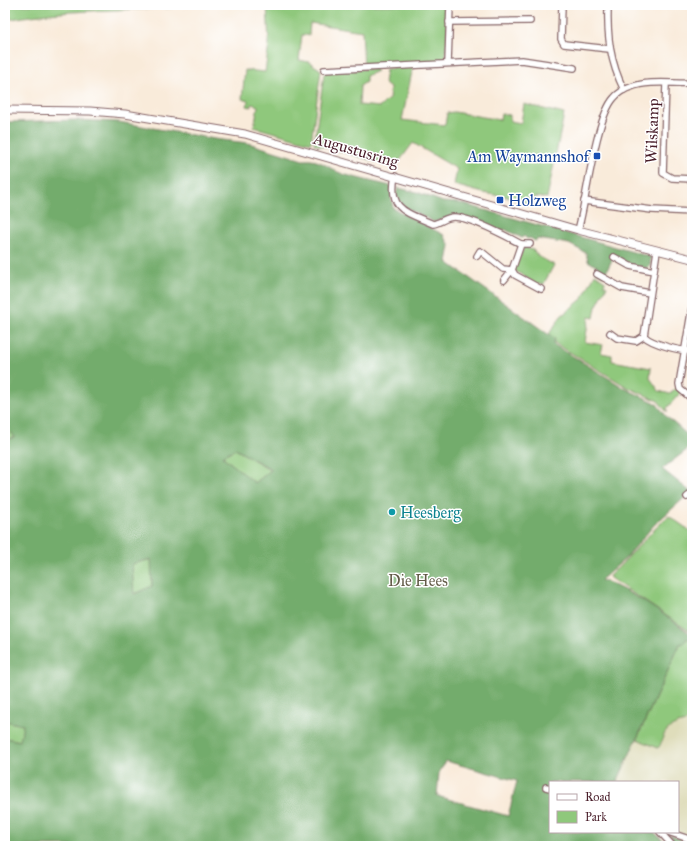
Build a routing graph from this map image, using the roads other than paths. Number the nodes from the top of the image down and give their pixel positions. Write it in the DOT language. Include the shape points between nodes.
graph roads {
  1 [pos="450,5"];
  2 [pos="562,5"];
  3 [pos="608,5"];
  4 [pos="530,21"];
  5 [pos="449,22"];
  6 [pos="609,49"];
  7 [pos="448,63"];
  8 [pos="574,68"];
  9 [pos="324,70"];
  10 [pos="666,84"];
  11 [pos="692,84"];
  12 [pos="624,90"];
  13 [pos="5,110"];
  14 [pos="395,176"];
  15 [pos="692,179"];
  16 [pos="584,201"];
  17 [pos="692,212"];
  18 [pos="578,230"];
  19 [pos="521,244"];
  20 [pos="530,244"];
  21 [pos="657,251"];
  22 [pos="477,256"];
  23 [pos="614,257"];
  24 [pos="692,259"];
  25 [pos="512,270"];
  26 [pos="654,270"];
  27 [pos="597,274"];
  28 [pos="504,280"];
  29 [pos="541,289"];
  30 [pos="650,293"];
  31 [pos="692,307"];
  32 [pos="610,333"];
  33 [pos="644,336"];
  34 [pos="684,351"];
  35 [pos="692,351"];
  36 [pos="692,399"];
  37 [pos="661,833"];
  38 [pos="671,833"];
  39 [pos="692,840"];
  40 [pos="673,846"];
  1 -- 5 [label="street"];
  2 -- 6 [label="street" via="564,44"];
  3 -- 6 [label="street"];
  4 -- 5 [label="street"];
  5 -- 7 [label="street"];
  6 -- 12 [label="street"];
  7 -- 8 [label="street" via="522,60"];
  7 -- 9 [label="street"];
  10 -- 11 [label="street"];
  10 -- 12 [label="street" via="638,84"];
  10 -- 15 [label="street, Wilskamp" via="663,173 672,178"];
  12 -- 16 [label="street" via="613,98 604,117"];
  13 -- 14 [label="main road, Augustusring" via="125,114 238,132"];
  14 -- 18 [label="main road, Augustusring"];
  14 -- 19 [label="street" via="394,201 400,208 433,224 453,217 462,219"];
  16 -- 17 [label="street" via="652,210"];
  16 -- 18 [label="street"];
  18 -- 21 [label="main road, Augustusring"];
  19 -- 20 [label="street"];
  19 -- 25 [label="street"];
  21 -- 24 [label="main road, Augustusring"];
  21 -- 26 [label="street"];
  22 -- 25 [label="street" via="480,251 503,269"];
  23 -- 26 [label="street" via="630,266"];
  25 -- 28 [label="street"];
  25 -- 29 [label="street" via="515,275"];
  26 -- 30 [label="street"];
  27 -- 30 [label="street" via="622,288"];
  30 -- 33 [label="street"];
  31 -- 34 [label="street"];
  32 -- 33 [label="street" via="617,338 636,341"];
  33 -- 34 [label="street"];
  34 -- 35 [label="street"];
  34 -- 36 [label="street" via="679,384 680,389"];
  37 -- 40 [label="street"];
  38 -- 39 [label="street"];
}
